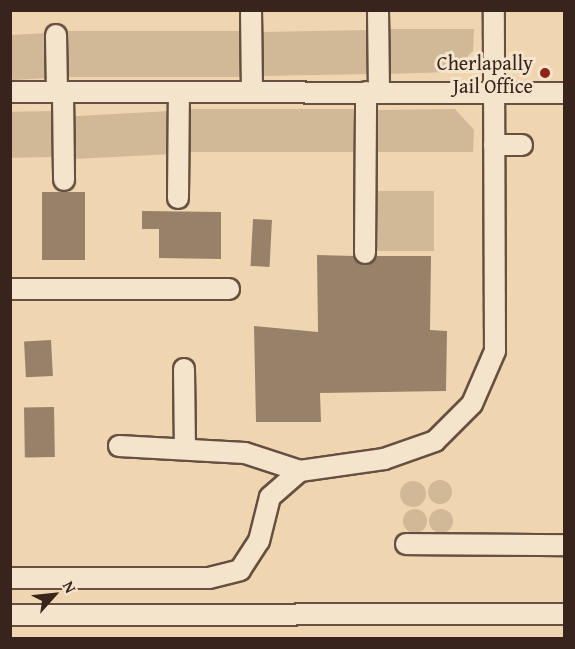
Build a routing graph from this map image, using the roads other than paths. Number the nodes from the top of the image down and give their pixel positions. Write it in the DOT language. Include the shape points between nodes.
graph roads {
  1 [pos="251,10"];
  2 [pos="378,10"];
  3 [pos="494,10"];
  4 [pos="56,35"];
  5 [pos="10,92"];
  6 [pos="179,92"];
  7 [pos="252,92"];
  8 [pos="372,92"];
  9 [pos="60,93"];
  10 [pos="564,93"];
  11 [pos="494,94"];
  12 [pos="495,145"];
  13 [pos="522,145"];
  14 [pos="64,180"];
  15 [pos="178,198"];
  16 [pos="365,253"];
  17 [pos="10,289"];
  18 [pos="229,289"];
  19 [pos="184,369"];
  20 [pos="119,446"];
  21 [pos="185,449"];
  22 [pos="300,471"];
  23 [pos="406,544"];
  24 [pos="564,545"];
  25 [pos="10,578"];
  26 [pos="564,614"];
  27 [pos="10,615"];
  1 -- 7 [label="street"];
  2 -- 8 [label="street"];
  3 -- 11 [label="street"];
  4 -- 9 [label="street"];
  5 -- 9 [label="street"];
  6 -- 7 [label="street"];
  6 -- 9 [label="street"];
  6 -- 15 [label="street"];
  7 -- 8 [label="street"];
  8 -- 11 [label="street"];
  8 -- 16 [label="street"];
  9 -- 14 [label="street"];
  10 -- 11 [label="street"];
  11 -- 12 [label="street"];
  12 -- 13 [label="street"];
  12 -- 22 [label="street" via="495,351 472,404 435,441 384,459"];
  17 -- 18 [label="street"];
  19 -- 21 [label="street"];
  20 -- 21 [label="street"];
  21 -- 22 [label="street" via="256,454"];
  22 -- 25 [label="street" via="270,497 259,541 240,570 209,578"];
  23 -- 24 [label="street"];
  26 -- 27 [label="street"];
}
